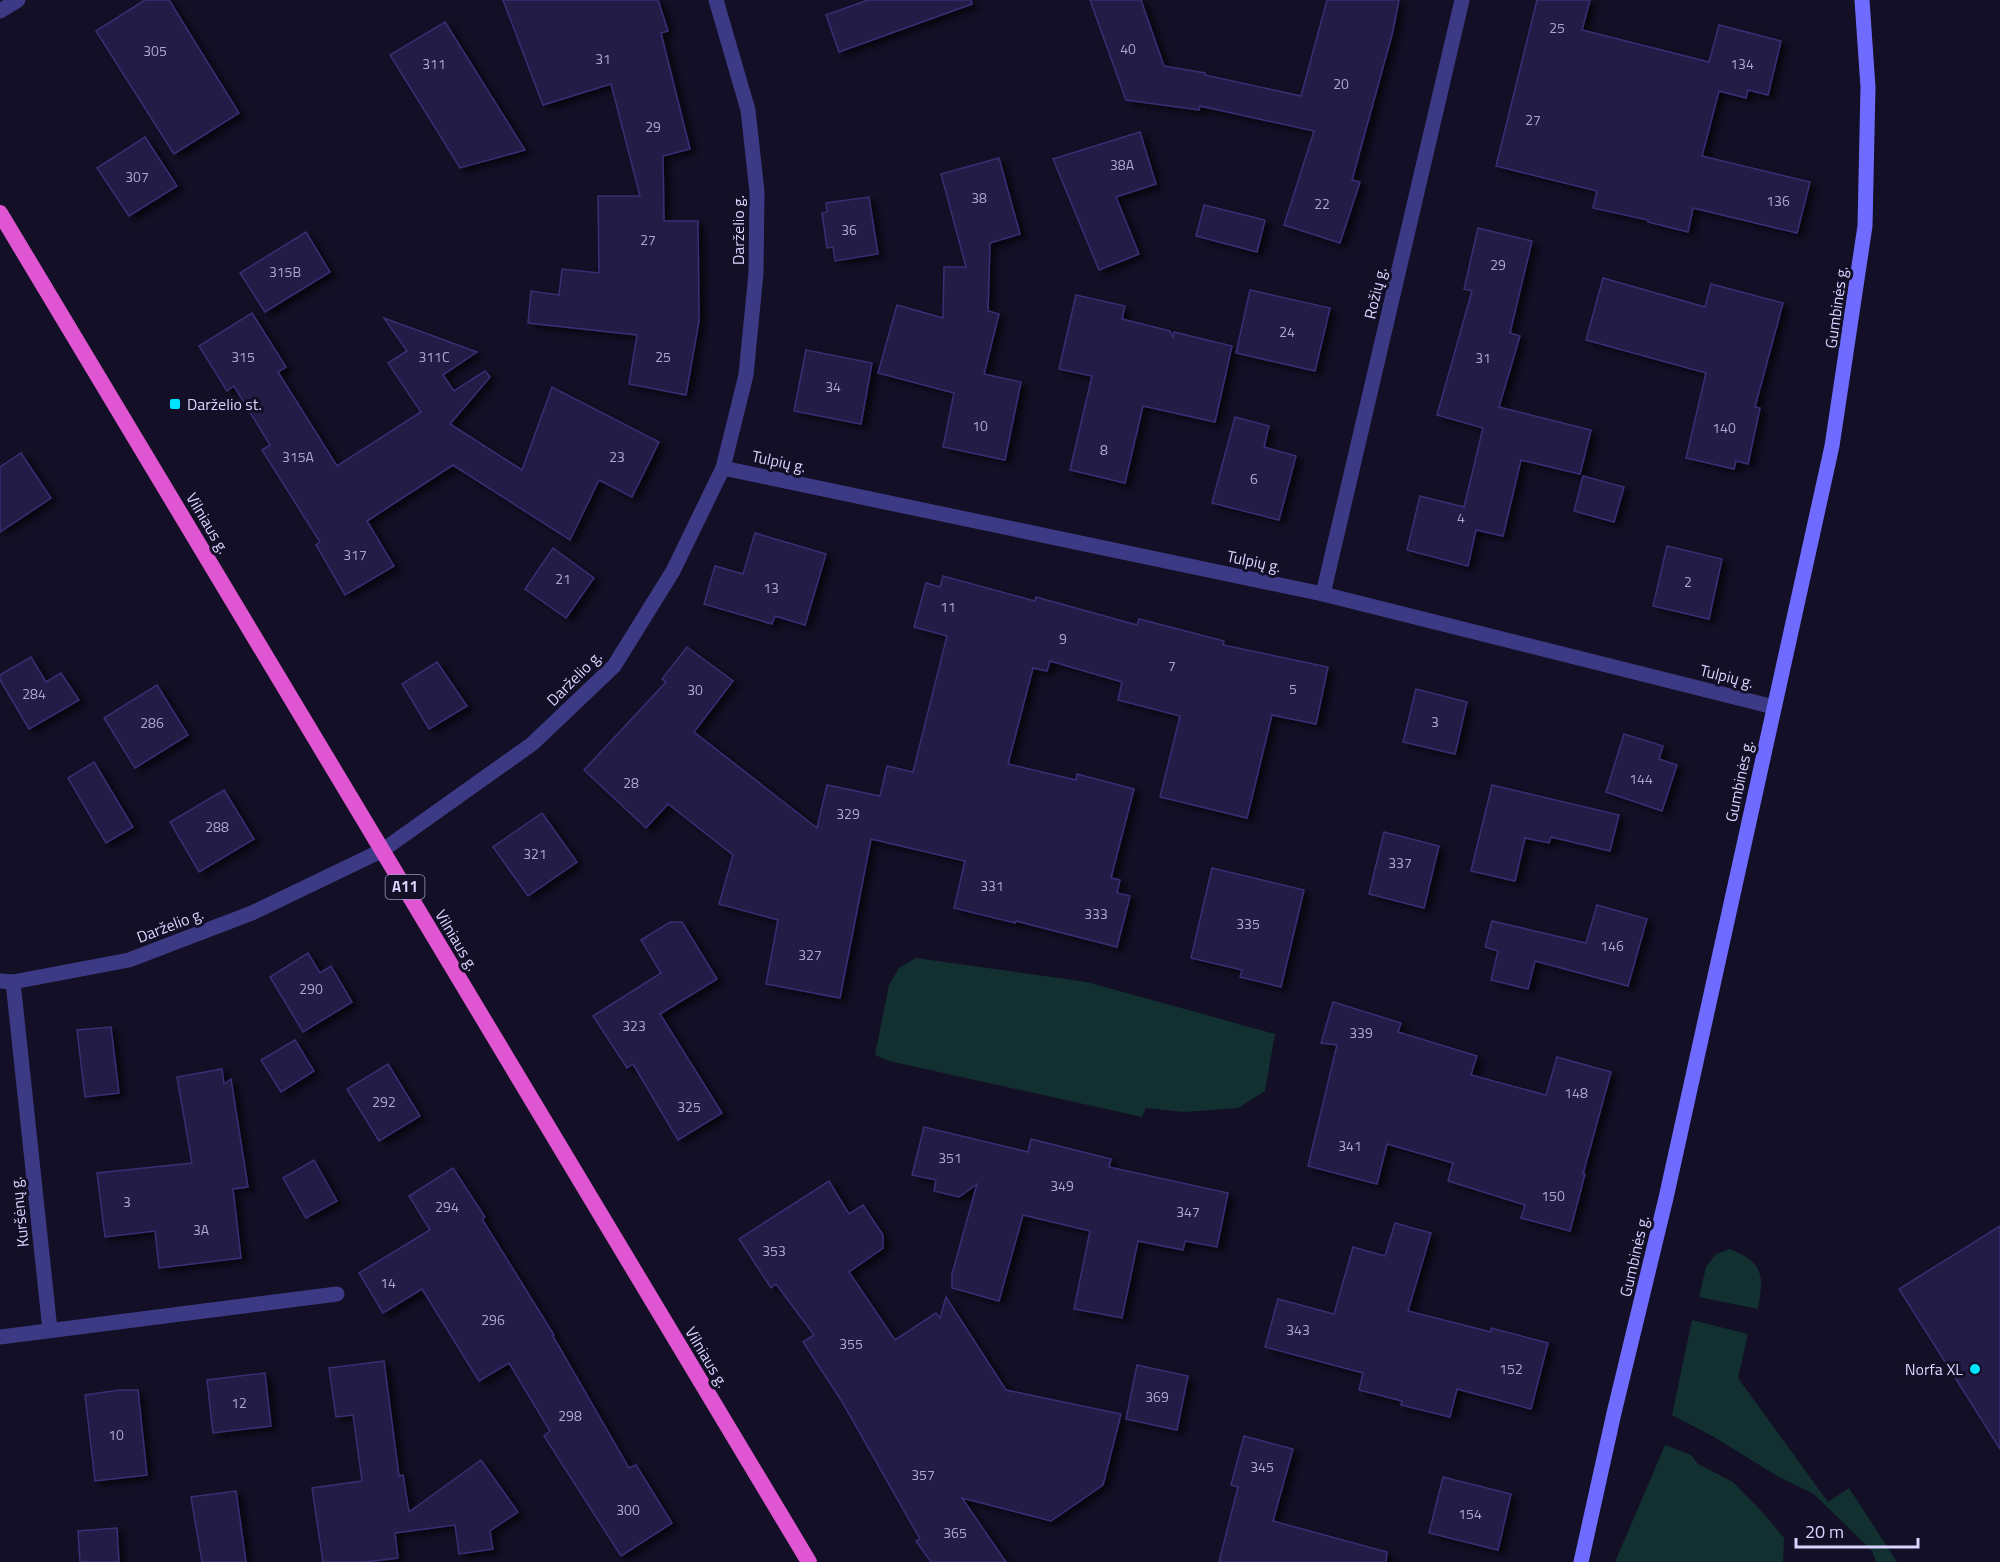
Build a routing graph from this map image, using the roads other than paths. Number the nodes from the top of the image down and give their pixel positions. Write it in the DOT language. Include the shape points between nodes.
graph roads {
  1 [pos="18,0"];
  2 [pos="716,0"];
  3 [pos="1462,0"];
  4 [pos="1862,0"];
  5 [pos="0,12"];
  6 [pos="0,213"];
  7 [pos="723,468"];
  8 [pos="1323,594"];
  9 [pos="1774,707"];
  10 [pos="383,850"];
  11 [pos="7,981"];
  12 [pos="337,1294"];
  13 [pos="50,1330"];
  14 [pos="0,1337"];
  15 [pos="809,1562"];
  16 [pos="1581,1562"];
  1 -- 5 [label="street"];
  2 -- 7 [label="street, Darželio g." via="748,110 757,192 756,273 746,375"];
  3 -- 8 [label="street, Rožių g."];
  4 -- 9 [label="main road, Gumbinės g." via="1868,87 1865,226 1833,446"];
  6 -- 10 [label="highway, Vilniaus g. / A11"];
  7 -- 8 [label="street, Tulpių g."];
  7 -- 10 [label="street, Darželio g." via="673,571 614,666 532,744"];
  8 -- 9 [label="street, Tulpių g."];
  9 -- 16 [label="main road, Gumbinės g."];
  10 -- 11 [label="street, Darželio g." via="252,913 129,960"];
  10 -- 15 [label="highway, Vilniaus g. / A11"];
  11 -- 13 [label="street, Kuršėnų g."];
  12 -- 13 [label="street"];
  13 -- 14 [label="street"];
}
